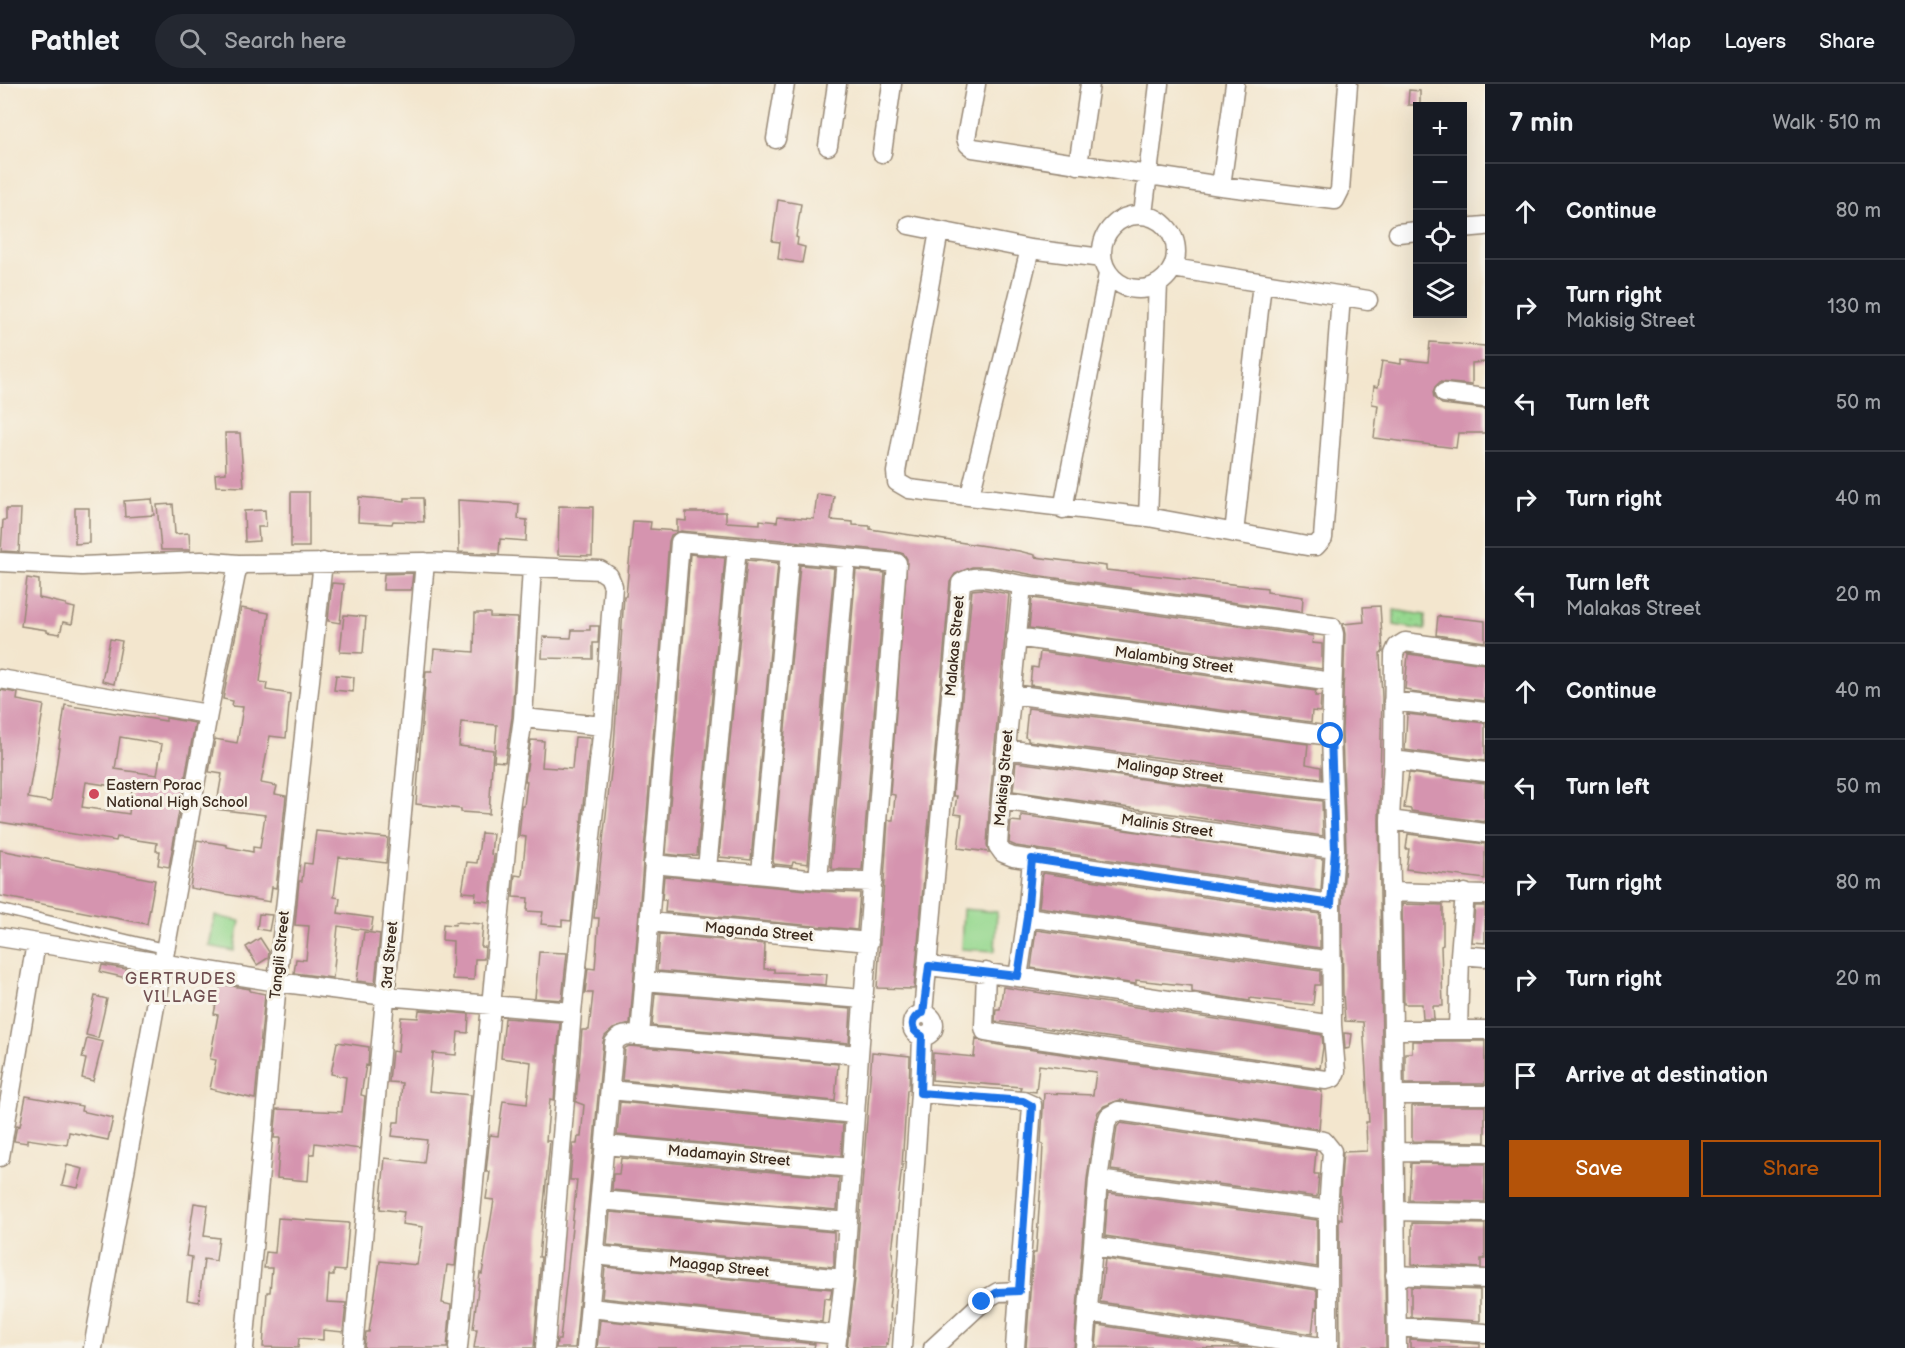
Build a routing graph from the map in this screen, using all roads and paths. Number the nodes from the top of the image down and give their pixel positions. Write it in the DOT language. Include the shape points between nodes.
graph roads {
  1 [pos="785,84"];
  2 [pos="837,84"];
  3 [pos="892,84"];
  4 [pos="976,84"];
  5 [pos="1090,84"];
  6 [pos="1159,84"];
  7 [pos="1235,84"];
  8 [pos="1348,84"];
  9 [pos="776,139"];
  10 [pos="828,146"];
  11 [pos="882,153"];
  12 [pos="1078,165"];
  13 [pos="1147,174"];
  14 [pos="1221,186"];
  15 [pos="1143,214"];
  16 [pos="909,225"];
  17 [pos="1485,226"];
  18 [pos="1467,228"];
  19 [pos="939,231"];
  20 [pos="1413,232"];
  21 [pos="1398,233"];
  22 [pos="1030,249"];
  23 [pos="1105,266"];
  24 [pos="1173,268"];
  25 [pos="1262,282"];
  26 [pos="1158,284"];
  27 [pos="1341,296"];
  28 [pos="1368,300"];
  29 [pos="1444,393"];
  30 [pos="1485,398"];
  31 [pos="970,495"];
  32 [pos="1063,508"];
  33 [pos="1148,517"];
  34 [pos="1234,533"];
  35 [pos="737,547"];
  36 [pos="789,552"];
  37 [pos="846,558"];
  38 [pos="0,562"];
  39 [pos="323,562"];
  40 [pos="425,562"];
  41 [pos="238,564"];
  42 [pos="532,567"];
  43 [pos="1022,585"];
  44 [pos="1016,637"];
  45 [pos="1485,653"];
  46 [pos="0,679"];
  47 [pos="1332,682"];
  48 [pos="1011,694"];
  49 [pos="1393,701"];
  50 [pos="1485,712"];
  51 [pos="208,714"];
  52 [pos="524,718"];
  53 [pos="603,726"];
  54 [pos="1331,736"];
  55 [pos="1006,748"];
  56 [pos="1393,760"];
  57 [pos="1485,772"];
  58 [pos="1333,791"];
  59 [pos="1001,800"];
  60 [pos="1390,820"];
  61 [pos="1485,833"];
  62 [pos="1335,849"];
  63 [pos="1032,859"];
  64 [pos="653,864"];
  65 [pos="707,869"];
  66 [pos="760,873"];
  67 [pos="818,880"];
  68 [pos="873,882"];
  69 [pos="1392,892"];
  70 [pos="1465,893"];
  71 [pos="1485,895"];
  72 [pos="1331,904"];
  73 [pos="0,909"];
  74 [pos="1027,917"];
  75 [pos="649,922"];
  76 [pos="0,937"];
  77 [pos="869,942"];
  78 [pos="36,943"];
  79 [pos="1460,955"];
  80 [pos="165,956"];
  81 [pos="1485,957"];
  82 [pos="1332,962"];
  83 [pos="929,966"];
  84 [pos="986,972"];
  85 [pos="1018,976"];
  86 [pos="644,981"];
  87 [pos="277,982"];
  88 [pos="386,996"];
  89 [pos="863,999"];
  90 [pos="491,1004"];
  91 [pos="572,1012"];
  92 [pos="1332,1025"];
  93 [pos="1393,1030"];
  94 [pos="1458,1030"];
  95 [pos="1485,1030"];
  96 [pos="640,1036"];
  97 [pos="859,1055"];
  98 [pos="610,1090"];
  99 [pos="920,1093"];
  100 [pos="1394,1095"];
  101 [pos="1485,1095"];
  102 [pos="855,1114"];
  103 [pos="605,1145"];
  104 [pos="1394,1152"];
  105 [pos="1485,1153"];
  106 [pos="0,1157"];
  107 [pos="852,1168"];
  108 [pos="1098,1180"];
  109 [pos="600,1200"];
  110 [pos="1328,1210"];
  111 [pos="1396,1210"];
  112 [pos="1485,1213"];
  113 [pos="848,1221"];
  114 [pos="1093,1246"];
  115 [pos="594,1255"];
  116 [pos="1395,1275"];
  117 [pos="844,1279"];
  118 [pos="1485,1279"];
  119 [pos="1327,1280"];
  120 [pos="1019,1291"];
  121 [pos="590,1308"];
  122 [pos="1088,1312"];
  123 [pos="1397,1328"];
  124 [pos="1485,1332"];
  125 [pos="837,1342"];
  126 [pos="93,1348"];
  127 [pos="244,1348"];
  128 [pos="353,1348"];
  129 [pos="458,1348"];
  130 [pos="545,1348"];
  131 [pos="586,1348"];
  132 [pos="902,1348"];
  133 [pos="933,1348"];
  134 [pos="1014,1348"];
  135 [pos="1085,1348"];
  136 [pos="1328,1348"];
  137 [pos="1397,1348"];
  1 -- 9 [label="street"];
  2 -- 10 [label="street"];
  3 -- 11 [label="street"];
  4 -- 12 [label="street" via="966,138 973,148"];
  5 -- 12 [label="street"];
  6 -- 13 [label="street"];
  7 -- 14 [label="street"];
  8 -- 14 [label="street" via="1340,190 1335,200"];
  12 -- 13 [label="street"];
  13 -- 14 [label="street"];
  13 -- 15 [label="street"];
  15 -- 23 [label="street" via="1120,219 1111,226 1101,247"];
  15 -- 24 [label="street" via="1154,217 1171,233 1176,244"];
  16 -- 19 [label="street"];
  17 -- 18 [label="street"];
  19 -- 22 [label="street"];
  19 -- 31 [label="street" via="897,482 909,489"];
  20 -- 21 [label="street"];
  22 -- 23 [label="street"];
  22 -- 31 [label="street"];
  23 -- 26 [label="street" via="1116,282 1126,287 1137,290"];
  23 -- 32 [label="street"];
  24 -- 25 [label="street"];
  24 -- 26 [label="street"];
  25 -- 27 [label="street"];
  25 -- 34 [label="street"];
  26 -- 33 [label="street"];
  27 -- 28 [label="street"];
  27 -- 34 [label="street" via="1323,538 1316,546 1307,546"];
  29 -- 30 [label="street"];
  31 -- 32 [label="street"];
  32 -- 33 [label="street"];
  33 -- 34 [label="street"];
  35 -- 36 [label="street"];
  35 -- 64 [label="street" via="680,542"];
  35 -- 65 [label="street"];
  36 -- 37 [label="street"];
  36 -- 66 [label="street"];
  37 -- 67 [label="street"];
  37 -- 68 [label="street" via="897,563"];
  38 -- 41 [label="street" via="82,566 201,561"];
  39 -- 40 [label="street"];
  39 -- 41 [label="street"];
  39 -- 87 [label="street, Tangili Street"];
  40 -- 42 [label="street"];
  40 -- 88 [label="street, 3rd Street"];
  41 -- 51 [label="street"];
  42 -- 52 [label="street"];
  42 -- 53 [label="street" via="600,570 609,576 613,586"];
  43 -- 44 [label="street, Makisig Street"];
  43 -- 47 [label="street, Malakas Street" via="1332,627"];
  43 -- 83 [label="street, Malakas Street" via="975,577 961,583"];
  44 -- 47 [label="street, Malambing Street"];
  44 -- 48 [label="street, Makisig Street"];
  45 -- 49 [label="street" via="1401,644 1394,654"];
  46 -- 51 [label="street"];
  47 -- 54 [label="street"];
  48 -- 54 [label="street"];
  48 -- 55 [label="street, Makisig Street"];
  49 -- 50 [label="street"];
  49 -- 56 [label="street"];
  51 -- 80 [label="street"];
  52 -- 53 [label="street"];
  52 -- 90 [label="street" via="510,809"];
  53 -- 91 [label="street"];
  54 -- 58 [label="street"];
  55 -- 58 [label="street, Malingap Street" via="1180,774"];
  55 -- 59 [label="street, Makisig Street"];
  56 -- 57 [label="street"];
  56 -- 60 [label="street"];
  58 -- 62 [label="street"];
  59 -- 62 [label="street, Malinis Street"];
  59 -- 63 [label="street, Makisig Street" via="998,846 1013,857"];
  60 -- 61 [label="street"];
  60 -- 69 [label="street"];
  62 -- 72 [label="street"];
  63 -- 72 [label="street, Makisig Street"];
  63 -- 74 [label="street"];
  64 -- 65 [label="street"];
  64 -- 75 [label="street"];
  65 -- 66 [label="street"];
  66 -- 67 [label="street"];
  67 -- 68 [label="street"];
  68 -- 77 [label="street"];
  69 -- 70 [label="street"];
  69 -- 93 [label="street"];
  70 -- 71 [label="street"];
  70 -- 79 [label="street"];
  72 -- 82 [label="street"];
  73 -- 80 [label="lane"];
  74 -- 82 [label="street"];
  74 -- 85 [label="street"];
  75 -- 77 [label="street, Maganda Street"];
  75 -- 86 [label="street"];
  76 -- 78 [label="street"];
  77 -- 89 [label="street"];
  78 -- 80 [label="street"];
  78 -- 106 [label="street"];
  79 -- 81 [label="street"];
  79 -- 94 [label="street"];
  80 -- 87 [label="street"];
  80 -- 126 [label="street"];
  82 -- 92 [label="street"];
  83 -- 84 [label="street"];
  83 -- 99 [label="street, Malakas Street" via="923,1013 917,1015 912,1027 922,1036"];
  84 -- 85 [label="street"];
  84 -- 92 [label="street" via="985,1030 1007,1035 1326,1080 1336,1071"];
  85 -- 92 [label="street"];
  86 -- 89 [label="street"];
  86 -- 96 [label="street"];
  87 -- 88 [label="street"];
  87 -- 127 [label="street, Tangili Street"];
  88 -- 90 [label="street"];
  88 -- 128 [label="street, 3rd Street"];
  89 -- 97 [label="street"];
  90 -- 91 [label="street"];
  90 -- 129 [label="street"];
  91 -- 130 [label="street"];
  93 -- 94 [label="street"];
  93 -- 100 [label="street"];
  94 -- 95 [label="street"];
  96 -- 97 [label="street"];
  96 -- 98 [label="street" via="624,1035 614,1042"];
  97 -- 102 [label="street"];
  98 -- 102 [label="street"];
  98 -- 103 [label="street"];
  99 -- 120 [label="street" via="1023,1101 1032,1106"];
  99 -- 132 [label="street"];
  100 -- 101 [label="street"];
  100 -- 104 [label="street"];
  102 -- 107 [label="street"];
  103 -- 107 [label="street, Madamayin Street"];
  103 -- 109 [label="street"];
  104 -- 105 [label="street"];
  104 -- 111 [label="street"];
  107 -- 113 [label="street"];
  108 -- 110 [label="street"];
  108 -- 110 [label="street" via="1106,1124 1109,1116 1118,1111 1324,1141 1332,1151"];
  108 -- 114 [label="street"];
  109 -- 113 [label="street"];
  109 -- 115 [label="street"];
  110 -- 119 [label="street"];
  111 -- 112 [label="street"];
  111 -- 116 [label="street"];
  113 -- 117 [label="street"];
  114 -- 119 [label="street"];
  114 -- 122 [label="street"];
  115 -- 117 [label="street, Maagap Street"];
  115 -- 121 [label="street"];
  116 -- 118 [label="street"];
  116 -- 123 [label="street"];
  117 -- 125 [label="street"];
  119 -- 136 [label="street"];
  120 -- 133 [label="street" via="998,1292 986,1299"];
  120 -- 134 [label="street"];
  121 -- 125 [label="street"];
  121 -- 131 [label="street"];
  122 -- 135 [label="street"];
  122 -- 136 [label="street"];
  123 -- 124 [label="street"];
  123 -- 137 [label="street"];
}
